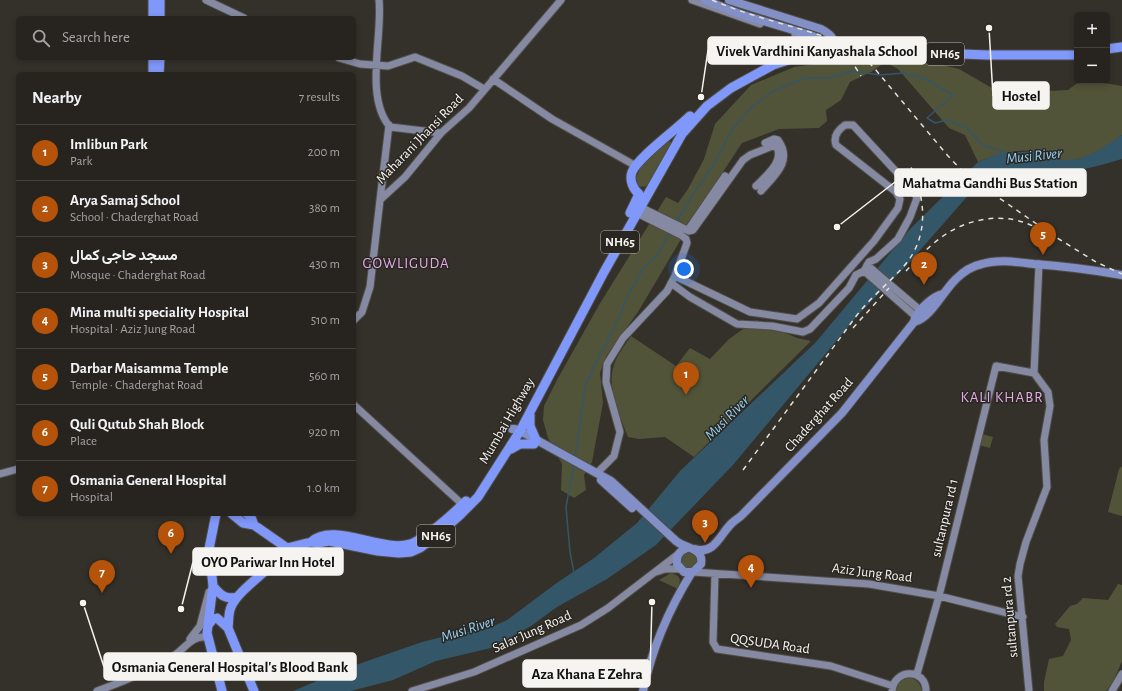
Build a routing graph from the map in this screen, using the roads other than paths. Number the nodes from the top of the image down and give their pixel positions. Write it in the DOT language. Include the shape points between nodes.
graph roads {
  1 [pos="153,0"];
  2 [pos="160,0"];
  3 [pos="206,0"];
  4 [pos="379,0"];
  5 [pos="561,0"];
  6 [pos="692,0"];
  7 [pos="705,0"];
  8 [pos="729,0"];
  9 [pos="153,16"];
  10 [pos="160,16"];
  11 [pos="240,16"];
  12 [pos="832,46"];
  13 [pos="1122,47"];
  14 [pos="1110,48"];
  15 [pos="804,50"];
  16 [pos="1074,50"];
  17 [pos="1122,52"];
  18 [pos="1110,54"];
  19 [pos="1074,55"];
  20 [pos="153,60"];
  21 [pos="160,60"];
  22 [pos="346,60"];
  23 [pos="377,66"];
  24 [pos="153,72"];
  25 [pos="159,72"];
  26 [pos="493,79"];
  27 [pos="484,89"];
  28 [pos="388,125"];
  29 [pos="441,133"];
  30 [pos="636,166"];
  31 [pos="759,189"];
  32 [pos="649,193"];
  33 [pos="639,194"];
  34 [pos="380,200"];
  35 [pos="642,212"];
  36 [pos="684,231"];
  37 [pos="1039,264"];
  38 [pos="867,269"];
  39 [pos="1122,275"];
  40 [pos="675,276"];
  41 [pos="671,283"];
  42 [pos="943,294"];
  43 [pos="916,316"];
  44 [pos="356,318"];
  45 [pos="1034,374"];
  46 [pos="356,407"];
  47 [pos="531,412"];
  48 [pos="516,432"];
  49 [pos="535,442"];
  50 [pos="508,451"];
  51 [pos="16,470"];
  52 [pos="587,470"];
  53 [pos="598,472"];
  54 [pos="0,474"];
  55 [pos="616,489"];
  56 [pos="463,505"];
  57 [pos="216,516"];
  58 [pos="235,516"];
  59 [pos="250,516"];
  60 [pos="737,520"];
  61 [pos="254,525"];
  62 [pos="673,543"];
  63 [pos="372,546"];
  64 [pos="287,548"];
  65 [pos="691,548"];
  66 [pos="678,554"];
  67 [pos="701,560"];
  68 [pos="680,569"];
  69 [pos="692,572"];
  70 [pos="715,574"];
  71 [pos="651,575"];
  72 [pos="213,586"];
  73 [pos="682,587"];
  74 [pos="940,596"];
  75 [pos="237,597"];
  76 [pos="1023,617"];
  77 [pos="208,625"];
  78 [pos="228,628"];
  79 [pos="208,640"];
  80 [pos="167,659"];
  81 [pos="916,674"];
  82 [pos="1122,674"];
  83 [pos="892,688"];
  84 [pos="96,691"];
  85 [pos="222,691"];
  86 [pos="254,691"];
  87 [pos="412,691"];
  88 [pos="643,691"];
  89 [pos="926,691"];
  90 [pos="1029,691"];
  91 [pos="1112,691"];
  1 -- 9 [label="highway"];
  2 -- 10 [label="highway"];
  3 -- 11 [label="street"];
  4 -- 23 [label="street"];
  5 -- 26 [label="street, Maharani Jhansi Road"];
  6 -- 15 [label="street" via="738,18 801,36 807,42"];
  7 -- 12 [label="main road" via="740,14 813,36"];
  8 -- 12 [label="main road" via="821,29 830,34"];
  12 -- 15 [label="highway, Mumbai Highway / NH65"];
  12 -- 16 [label="highway, Mumbai Highway / NH65"];
  12 -- 19 [label="highway, Mumbai Highway / NH65" via="972,54"];
  12 -- 32 [label="highway, Mumbai Highway / NH65" via="773,65 720,95 682,134"];
  13 -- 14 [label="highway"];
  15 -- 30 [label="highway, Mumbai Highway / NH65" via="764,63 722,89 665,137"];
  17 -- 18 [label="highway"];
  20 -- 24 [label="highway"];
  21 -- 25 [label="highway"];
  22 -- 23 [label="street"];
  23 -- 27 [label="street" via="388,66 415,57 462,76"];
  23 -- 28 [label="street" via="377,93 382,114"];
  26 -- 27 [label="street, Maharani Jhansi Road"];
  26 -- 30 [label="street" via="552,119"];
  27 -- 29 [label="street, Maharani Jhansi Road" via="469,108"];
  28 -- 29 [label="street" via="401,129"];
  28 -- 34 [label="street"];
  29 -- 34 [label="street, Maharani Jhansi Road" via="405,177"];
  30 -- 33 [label="highway" via="630,179"];
  31 -- 36 [label="street" via="783,164 784,153 776,140 756,147 741,157"];
  32 -- 33 [label="highway"];
  32 -- 35 [label="highway, Mumbai Highway / NH65"];
  33 -- 48 [label="highway, Mumbai Highway / NH65"];
  34 -- 44 [label="street, Maharani Jhansi Road" via="370,287 362,312"];
  35 -- 36 [label="street"];
  35 -- 47 [label="highway, Mumbai Highway / NH65"];
  36 -- 40 [label="street" via="687,243"];
  37 -- 39 [label="main road, Chaderghat Road"];
  37 -- 42 [label="main road, Chaderghat Road" via="1011,261 983,263 965,271"];
  37 -- 45 [label="street"];
  38 -- 40 [label="street" via="898,238 917,198 914,190 849,124 840,128 835,137 836,146 896,192 900,202 874,241 819,303 797,319 750,312"];
  38 -- 41 [label="street" via="856,275 849,288 810,329 803,332 772,326 737,324"];
  38 -- 43 [label="street" via="904,301"];
  40 -- 41 [label="street"];
  41 -- 53 [label="street" via="667,291 623,338 607,364 606,382 620,432 614,456"];
  42 -- 43 [label="main road, Chaderghat Road" via="937,295"];
  42 -- 43 [label="main road, Chaderghat Road" via="920,320"];
  43 -- 60 [label="main road, Chaderghat Road" via="842,413"];
  45 -- 74 [label="street, sultanpura rd 1" via="996,366"];
  45 -- 76 [label="street, sultanpura rd 2" via="1048,392 1050,406 1044,440 1047,487 1020,564 1018,576"];
  46 -- 56 [label="street"];
  47 -- 48 [label="highway, Mumbai Highway / NH65"];
  47 -- 49 [label="highway" via="530,426"];
  48 -- 49 [label="main road"];
  48 -- 50 [label="highway, Mumbai Highway / NH65"];
  48 -- 56 [label="highway, Mumbai Highway / NH65" via="475,492"];
  49 -- 50 [label="highway" via="520,444"];
  49 -- 52 [label="main road"];
  50 -- 63 [label="highway, Mumbai Highway / NH65" via="478,497 420,548 399,553"];
  51 -- 54 [label="street"];
  52 -- 53 [label="main road"];
  52 -- 55 [label="main road"];
  53 -- 55 [label="main road"];
  55 -- 62 [label="main road"];
  56 -- 63 [label="highway, Mumbai Highway / NH65" via="416,541 408,544"];
  57 -- 72 [label="highway" via="209,549"];
  58 -- 61 [label="highway"];
  59 -- 61 [label="highway"];
  60 -- 65 [label="main road, Chaderghat Road" via="712,547 704,550"];
  60 -- 67 [label="main road, Chaderghat Road" via="736,525 713,551"];
  61 -- 64 [label="highway"];
  62 -- 65 [label="main road"];
  62 -- 66 [label="main road"];
  63 -- 64 [label="highway, Mumbai Highway / NH65" via="329,541"];
  64 -- 75 [label="highway" via="279,560"];
  65 -- 66 [label="main road"];
  65 -- 67 [label="main road"];
  66 -- 68 [label="main road" via="677,564"];
  66 -- 71 [label="street, Salar Jung Road"];
  67 -- 69 [label="main road" via="699,567"];
  67 -- 70 [label="street" via="709,571"];
  68 -- 69 [label="main road"];
  68 -- 71 [label="street, Salar Jung Road" via="664,569"];
  68 -- 73 [label="main road"];
  69 -- 70 [label="street, Aziz Jung Road"];
  69 -- 73 [label="main road"];
  70 -- 74 [label="street, Aziz Jung Road" via="858,582"];
  70 -- 83 [label="street, QQSUDA Road" via="714,642 717,649 831,666"];
  71 -- 87 [label="street, Salar Jung Road" via="581,625 474,672"];
  72 -- 75 [label="highway" via="224,597"];
  72 -- 77 [label="highway"];
  72 -- 80 [label="street" via="208,594 198,630"];
  73 -- 88 [label="main road" via="655,645"];
  74 -- 76 [label="street, Aziz Jung Road"];
  74 -- 81 [label="street, sultanpura rd 1"];
  75 -- 78 [label="highway" via="231,607"];
  76 -- 90 [label="street, sultanpura rd 2"];
  77 -- 78 [label="highway" via="217,618"];
  77 -- 79 [label="highway"];
  78 -- 86 [label="highway"];
  79 -- 80 [label="street" via="197,637"];
  79 -- 85 [label="highway"];
  80 -- 84 [label="street" via="136,676"];
  81 -- 83 [label="street" via="905,673 899,676"];
  81 -- 89 [label="street" via="925,682"];
  82 -- 91 [label="street"];
}
